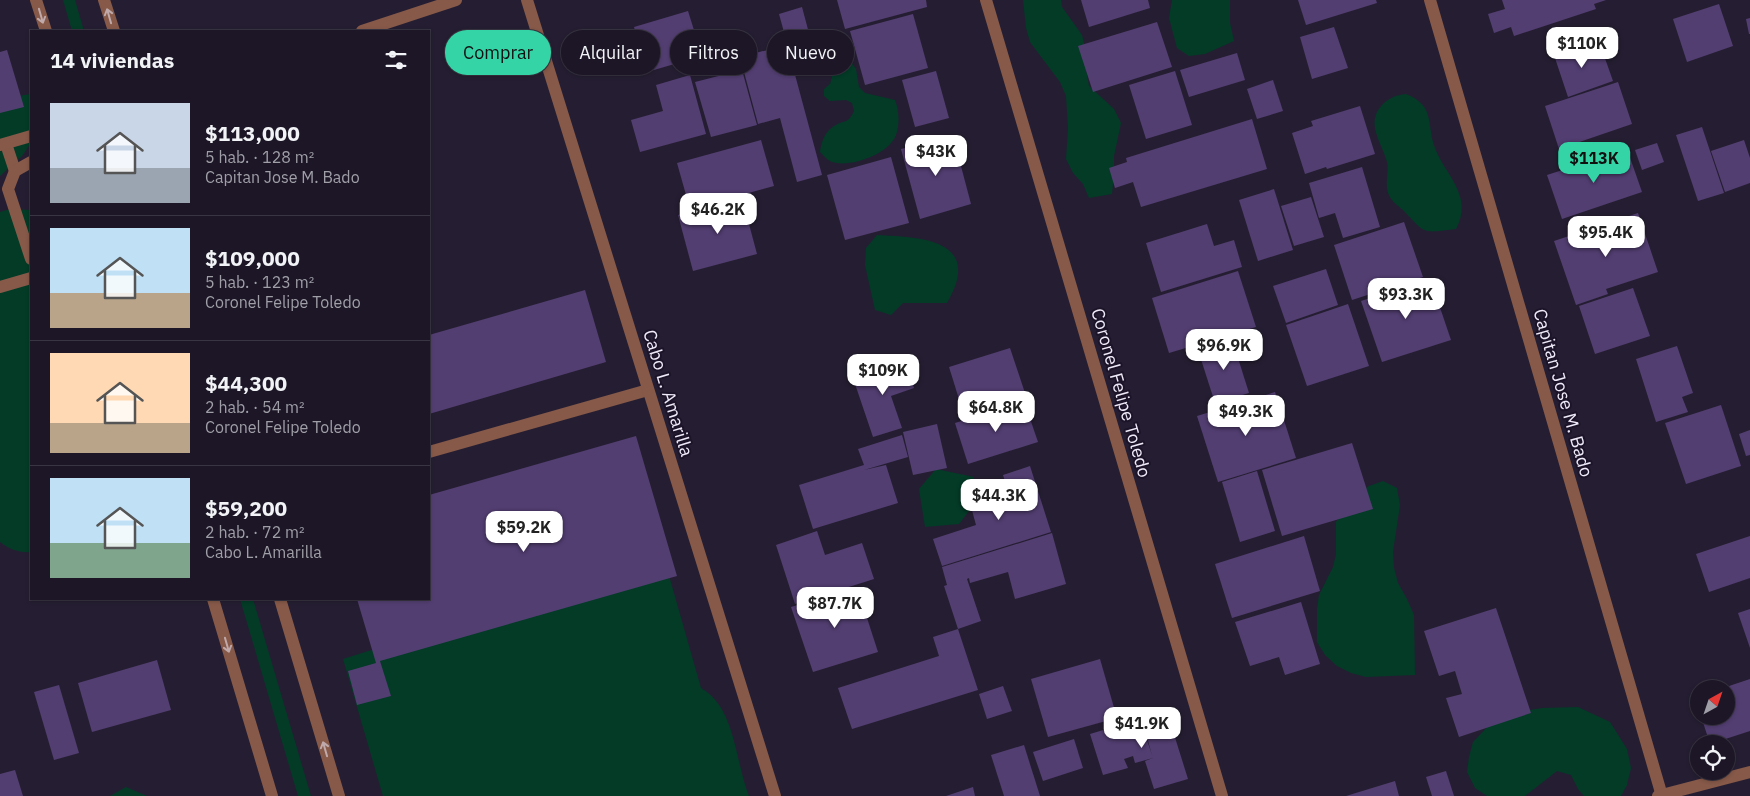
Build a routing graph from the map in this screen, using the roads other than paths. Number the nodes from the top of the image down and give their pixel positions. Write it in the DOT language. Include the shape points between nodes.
graph roads {
  1 [pos="36,0"];
  2 [pos="104,0"];
  3 [pos="456,0"];
  4 [pos="526,0"];
  5 [pos="986,0"];
  6 [pos="1430,0"];
  7 [pos="46,30"];
  8 [pos="114,30"];
  9 [pos="365,30"];
  10 [pos="30,136"];
  11 [pos="3,144"];
  12 [pos="30,163"];
  13 [pos="15,171"];
  14 [pos="30,256"];
  15 [pos="30,278"];
  16 [pos="0,287"];
  17 [pos="648,390"];
  18 [pos="430,452"];
  19 [pos="214,600"];
  20 [pos="280,600"];
  21 [pos="1750,772"];
  22 [pos="272,796"];
  23 [pos="339,796"];
  24 [pos="775,796"];
  25 [pos="1222,796"];
  26 [pos="1661,796"];
  1 -- 7 [label="street, one-way"];
  8 -- 2 [label="street, one-way"];
  3 -- 9 [label="street"];
  4 -- 17 [label="street, Cabo L. Amarilla"];
  5 -- 25 [label="street, Coronel Felipe Toledo"];
  6 -- 26 [label="street, Capitan Jose M. Bado"];
  10 -- 11 [label="street"];
  11 -- 13 [label="street"];
  12 -- 13 [label="street"];
  13 -- 14 [label="street" via="8,190"];
  15 -- 16 [label="street"];
  17 -- 18 [label="street"];
  17 -- 24 [label="street, Cabo L. Amarilla"];
  19 -- 22 [label="street, one-way"];
  23 -- 20 [label="street, one-way"];
  21 -- 26 [label="street"];
}
